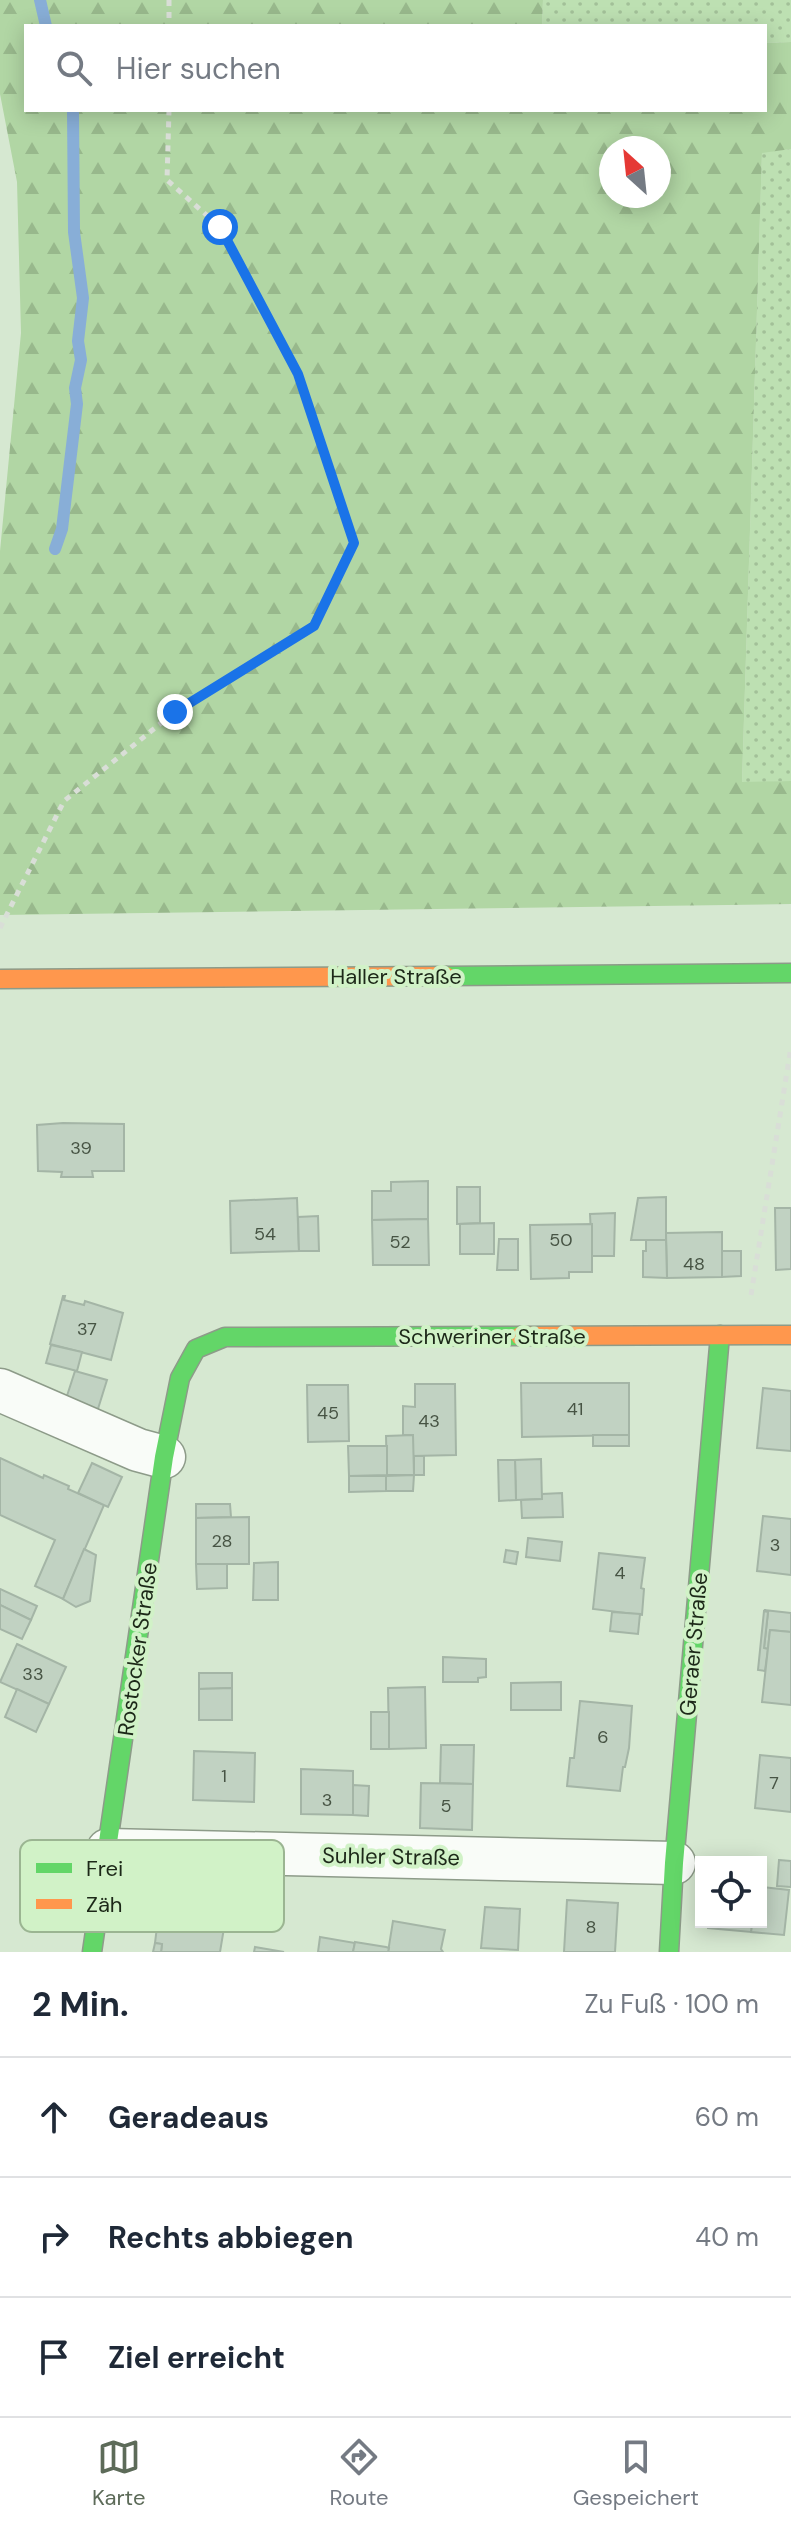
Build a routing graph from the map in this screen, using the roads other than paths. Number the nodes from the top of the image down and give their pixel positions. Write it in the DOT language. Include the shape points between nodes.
graph roads {
  1 [pos="791,973"];
  2 [pos="0,979"];
  3 [pos="720,1335"];
  4 [pos="791,1335"];
  5 [pos="196,1349"];
  6 [pos="0,1390"];
  7 [pos="164,1457"];
  8 [pos="109,1840"];
  9 [pos="284,1854"];
  10 [pos="674,1863"];
  11 [pos="95,1932"];
  12 [pos="92,1952"];
  13 [pos="669,1952"];
  1 -- 2 [label="street, Haller Straße"];
  3 -- 4 [label="street, Schweriner Straße"];
  3 -- 5 [label="street, Schweriner Straße" via="225,1337"];
  3 -- 10 [label="street, Geraer Straße"];
  5 -- 7 [label="street, Rostocker Straße" via="180,1378"];
  6 -- 7 [label="street"];
  7 -- 8 [label="street, Rostocker Straße"];
  9 -- 10 [label="street, Suhler Straße"];
  10 -- 13 [label="street, Geraer Straße"];
  11 -- 12 [label="street, Rostocker Straße"];
}
